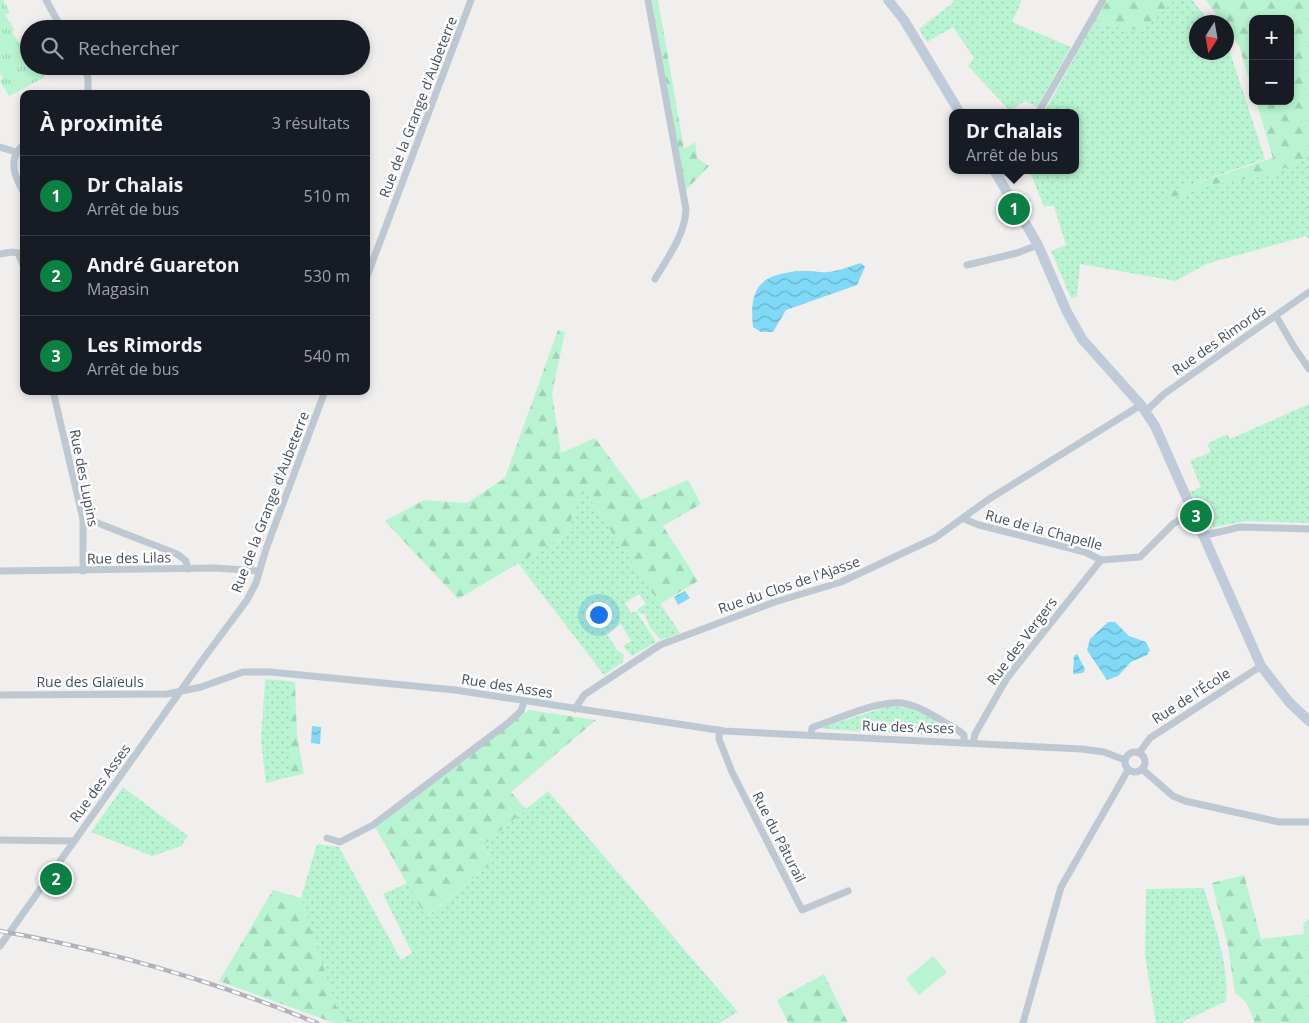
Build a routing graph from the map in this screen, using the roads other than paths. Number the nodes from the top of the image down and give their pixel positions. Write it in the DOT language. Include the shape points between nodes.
graph roads {
  1 [pos="46,0"];
  2 [pos="471,0"];
  3 [pos="648,0"];
  4 [pos="888,0"];
  5 [pos="1103,0"];
  6 [pos="57,20"];
  7 [pos="87,75"];
  8 [pos="88,90"];
  9 [pos="958,109"];
  10 [pos="1040,109"];
  11 [pos="0,146"];
  12 [pos="20,148"];
  13 [pos="16,152"];
  14 [pos="1000,174"];
  15 [pos="20,185"];
  16 [pos="1038,245"];
  17 [pos="0,254"];
  18 [pos="20,255"];
  19 [pos="967,265"];
  20 [pos="370,268"];
  21 [pos="655,279"];
  22 [pos="1309,292"];
  23 [pos="1276,316"];
  24 [pos="1309,369"];
  25 [pos="54,395"];
  26 [pos="323,395"];
  27 [pos="1143,408"];
  28 [pos="1192,512"];
  29 [pos="83,519"];
  30 [pos="964,519"];
  31 [pos="1309,529"];
  32 [pos="1202,536"];
  33 [pos="1101,560"];
  34 [pos="188,569"];
  35 [pos="83,571"];
  36 [pos="259,571"];
  37 [pos="0,572"];
  38 [pos="1261,666"];
  39 [pos="180,692"];
  40 [pos="0,695"];
  41 [pos="524,702"];
  42 [pos="575,709"];
  43 [pos="1309,721"];
  44 [pos="719,730"];
  45 [pos="810,735"];
  46 [pos="964,742"];
  47 [pos="973,743"];
  48 [pos="1139,753"];
  49 [pos="1125,760"];
  50 [pos="1142,769"];
  51 [pos="1128,770"];
  52 [pos="1309,822"];
  53 [pos="327,838"];
  54 [pos="0,840"];
  55 [pos="74,840"];
  56 [pos="848,891"];
  57 [pos="0,946"];
  58 [pos="1023,1023"];
  1 -- 6 [label="street"];
  2 -- 20 [label="street, Rue de la Grange d'Aubeterre"];
  3 -- 21 [label="street" via="686,209 686,222"];
  4 -- 9 [label="main road" via="904,20"];
  5 -- 10 [label="street"];
  7 -- 8 [label="street"];
  11 -- 13 [label="street"];
  12 -- 13 [label="street"];
  13 -- 15 [label="street" via="13,170"];
  14 -- 16 [label="main road"];
  16 -- 19 [label="street"];
  16 -- 27 [label="main road" via="1082,339"];
  17 -- 18 [label="street"];
  22 -- 23 [label="street, Rue des Rimords"];
  23 -- 24 [label="street"];
  23 -- 27 [label="street, Rue des Rimords"];
  25 -- 29 [label="street, Rue des Lupins"];
  26 -- 36 [label="street, Rue de la Grange d'Aubeterre"];
  27 -- 28 [label="main road"];
  27 -- 30 [label="street, Rue du Clos de l'Ajasse" via="989,499"];
  28 -- 32 [label="main road"];
  28 -- 33 [label="street, Rue de la Chapelle" via="1173,524 1140,556"];
  29 -- 34 [label="street" via="177,554 186,561"];
  29 -- 35 [label="street, Rue des Lupins"];
  30 -- 33 [label="street, Rue de la Chapelle" via="979,526 1085,552"];
  30 -- 42 [label="street, Rue du Clos de l'Ajasse" via="934,538 841,582 775,602 660,645 584,695"];
  31 -- 32 [label="street" via="1240,527"];
  32 -- 38 [label="main road"];
  33 -- 47 [label="street, Rue des Vergers" via="1007,678"];
  34 -- 35 [label="street, Rue des Lilas"];
  34 -- 36 [label="street, Rue des Lilas"];
  35 -- 37 [label="street, Rue des Lilas"];
  36 -- 39 [label="street, Rue de la Grange d'Aubeterre" via="247,600"];
  38 -- 43 [label="main road" via="1289,702"];
  38 -- 48 [label="street, Rue de l'École" via="1150,738"];
  39 -- 40 [label="street, Rue des Glaïeuls"];
  39 -- 41 [label="street, Rue des Asses" via="243,672 258,671 446,690"];
  39 -- 55 [label="street, Rue des Asses"];
  41 -- 42 [label="street, Rue des Asses"];
  41 -- 53 [label="street" via="521,711 508,723 373,825 340,842"];
  42 -- 44 [label="street, Rue des Asses"];
  44 -- 45 [label="street, Rue des Asses"];
  44 -- 56 [label="street, Rue du Pâturail" via="719,739 732,772 802,910"];
  45 -- 46 [label="street, Rue des Asses"];
  45 -- 46 [label="street" via="816,726 898,703 958,730 964,736"];
  46 -- 47 [label="street, Rue des Asses"];
  47 -- 49 [label="street, Rue des Asses" via="1094,750"];
  48 -- 49 [label="street" via="1131,753"];
  48 -- 50 [label="street" via="1145,760"];
  49 -- 51 [label="street"];
  50 -- 51 [label="street" via="1137,772"];
  50 -- 52 [label="street" via="1173,796 1185,801 1279,822"];
  51 -- 58 [label="street" via="1061,886"];
  54 -- 55 [label="street"];
  55 -- 57 [label="street, Rue des Asses"];
}
